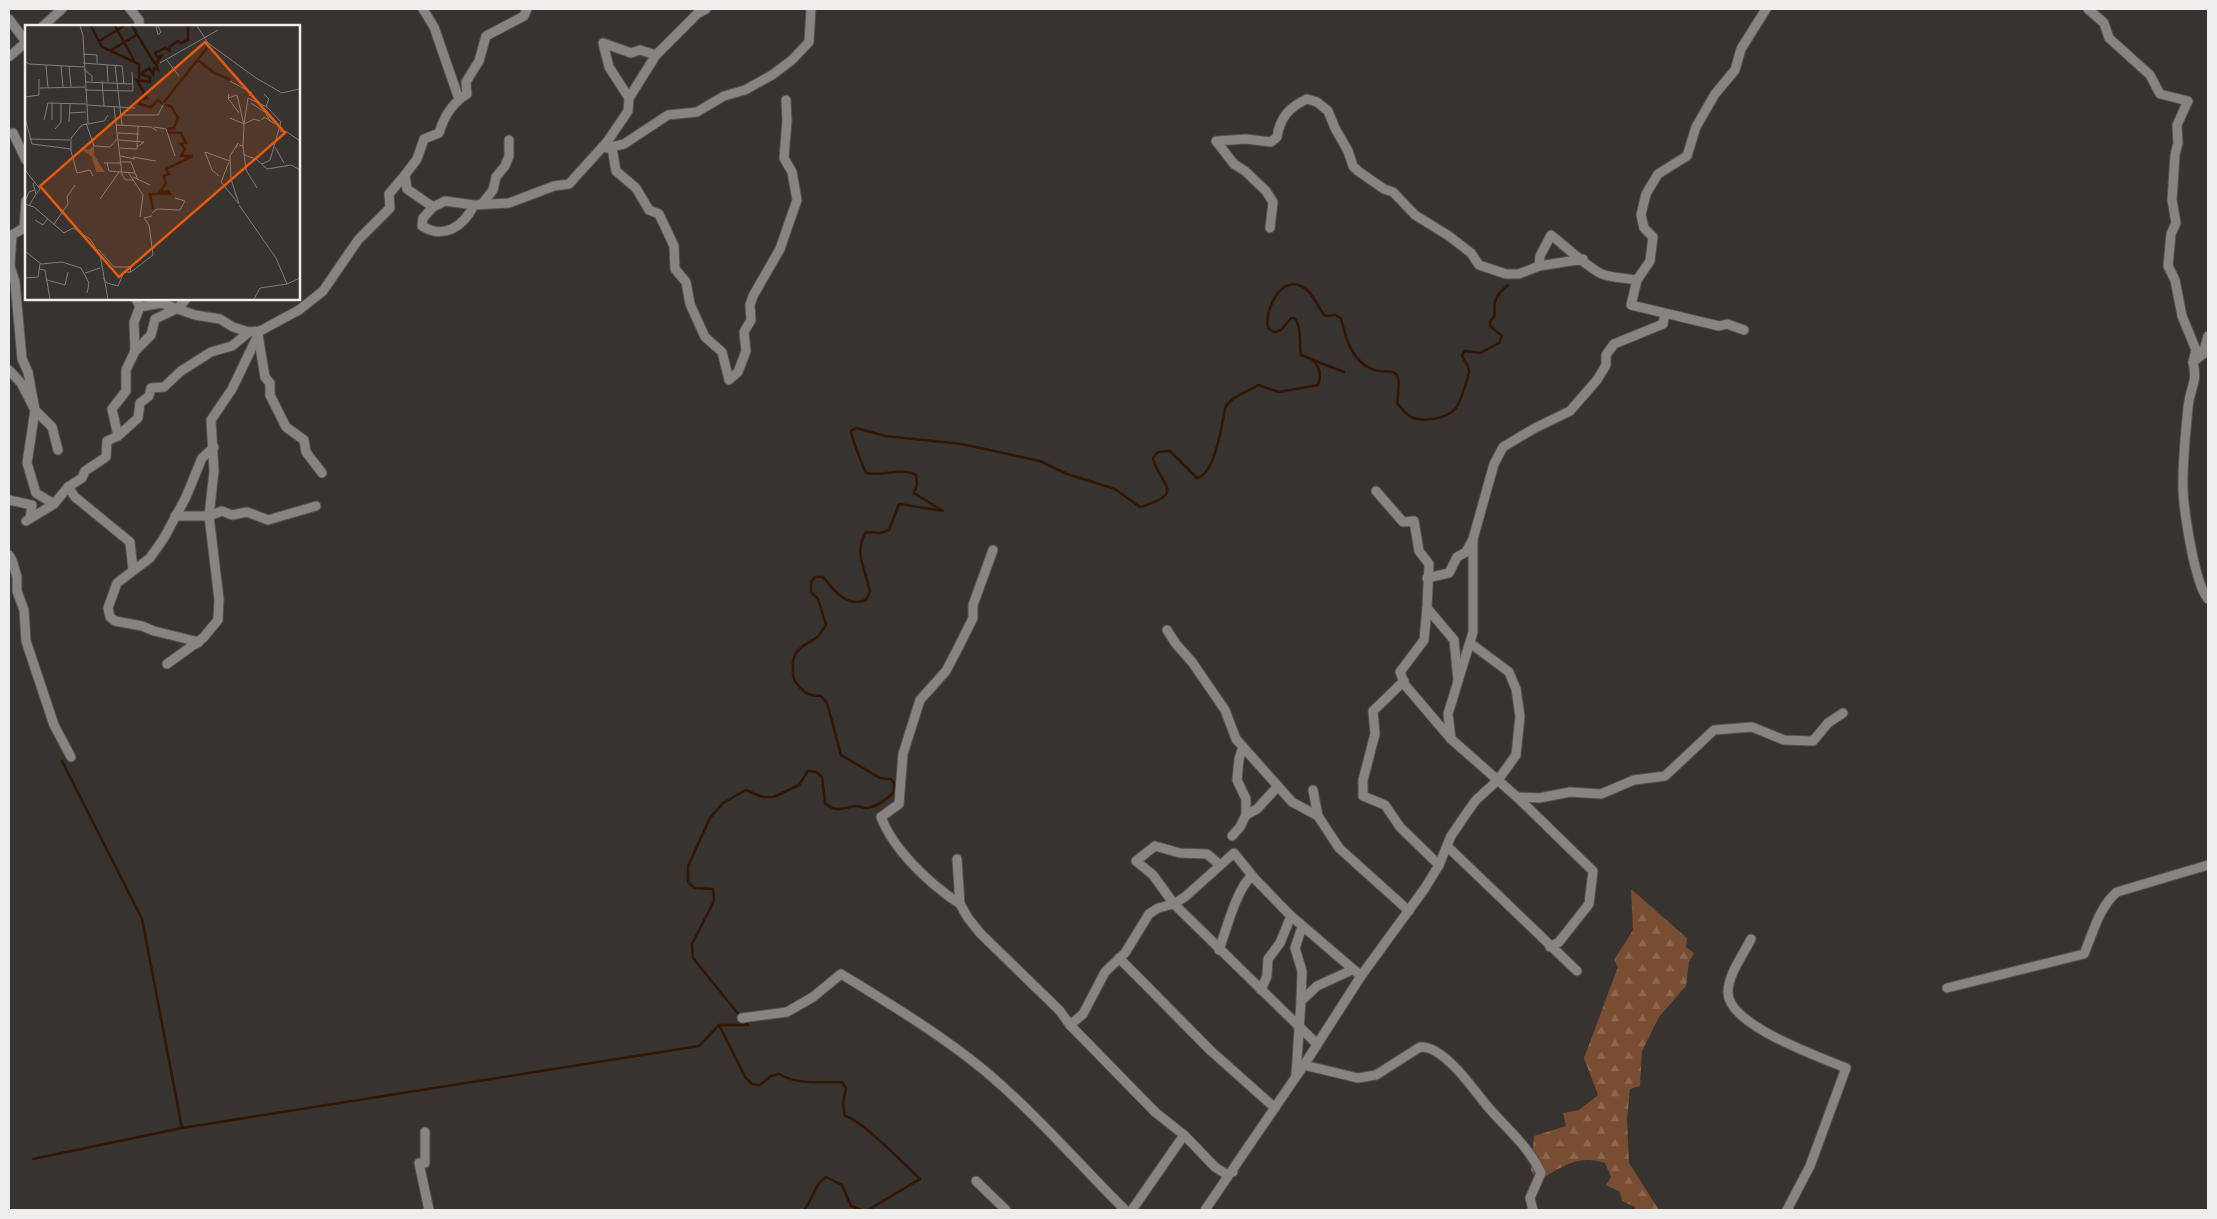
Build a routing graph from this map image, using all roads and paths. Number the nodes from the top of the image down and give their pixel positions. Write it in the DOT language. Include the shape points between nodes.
graph roads {
  1 [pos="62,9"];
  2 [pos="130,9"];
  3 [pos="423,9"];
  4 [pos="527,9"];
  5 [pos="706,9"];
  6 [pos="811,9"];
  7 [pos="1766,9"];
  8 [pos="2088,9"];
  9 [pos="9,19"];
  10 [pos="44,25"];
  11 [pos="139,25"];
  12 [pos="25,41"];
  13 [pos="25,43"];
  14 [pos="656,55"];
  15 [pos="9,57"];
  16 [pos="630,98"];
  17 [pos="459,99"];
  18 [pos="786,100"];
  19 [pos="13,133"];
  20 [pos="509,140"];
  21 [pos="607,146"];
  22 [pos="25,158"];
  23 [pos="405,175"];
  24 [pos="478,205"];
  25 [pos="433,207"];
  26 [pos="25,214"];
  27 [pos="1270,228"];
  28 [pos="10,236"];
  29 [pos="1583,259"];
  30 [pos="1539,266"];
  31 [pos="1637,280"];
  32 [pos="185,300"];
  33 [pos="138,303"];
  34 [pos="178,308"];
  35 [pos="1665,314"];
  36 [pos="1744,330"];
  37 [pos="256,332"];
  38 [pos="2208,336"];
  39 [pos="136,352"];
  40 [pos="2193,362"];
  41 [pos="9,370"];
  42 [pos="35,410"];
  43 [pos="118,436"];
  44 [pos="214,447"];
  45 [pos="58,450"];
  46 [pos="322,472"];
  47 [pos="68,487"];
  48 [pos="1376,492"];
  49 [pos="36,493"];
  50 [pos="9,500"];
  51 [pos="54,504"];
  52 [pos="32,505"];
  53 [pos="316,506"];
  54 [pos="175,516"];
  55 [pos="209,516"];
  56 [pos="1473,539"];
  57 [pos="993,550"];
  58 [pos="9,555"];
  59 [pos="133,570"];
  60 [pos="1427,578"];
  61 [pos="2208,599"];
  62 [pos="1427,608"];
  63 [pos="1167,630"];
  64 [pos="1470,643"];
  65 [pos="1458,680"];
  66 [pos="1404,681"];
  67 [pos="1843,713"];
  68 [pos="1451,739"];
  69 [pos="1243,747"];
  70 [pos="71,757"];
  71 [pos="1498,780"];
  72 [pos="1278,786"];
  73 [pos="1314,790"];
  74 [pos="1517,797"];
  75 [pos="1246,815"];
  76 [pos="1318,816"];
  77 [pos="1232,836"];
  78 [pos="1448,847"];
  79 [pos="957,859"];
  80 [pos="1220,865"];
  81 [pos="1439,865"];
  82 [pos="2208,865"];
  83 [pos="1252,876"];
  84 [pos="960,904"];
  85 [pos="1174,904"];
  86 [pos="1409,911"];
  87 [pos="1291,916"];
  88 [pos="1302,927"];
  89 [pos="1751,939"];
  90 [pos="1550,947"];
  91 [pos="1219,950"];
  92 [pos="1119,958"];
  93 [pos="1352,970"];
  94 [pos="1577,971"];
  95 [pos="1361,976"];
  96 [pos="1947,988"];
  97 [pos="1261,990"];
  98 [pos="1301,1001"];
  99 [pos="742,1018"];
  100 [pos="1070,1025"];
  101 [pos="1298,1028"];
  102 [pos="1317,1044"];
  103 [pos="1304,1066"];
  104 [pos="1296,1077"];
  105 [pos="1275,1108"];
  106 [pos="425,1132"];
  107 [pos="1184,1135"];
  108 [pos="1233,1172"];
  109 [pos="976,1180"];
  110 [pos="429,1210"];
  111 [pos="1006,1210"];
  112 [pos="1125,1210"];
  113 [pos="1132,1210"];
  114 [pos="1205,1210"];
  115 [pos="1532,1210"];
  116 [pos="1787,1210"];
  1 -- 10 [label="street"];
  2 -- 11 [label="street"];
  3 -- 17 [label="street" via="434,27"];
  4 -- 17 [label="street" via="524,16 486,36 478,61 466,82 467,94"];
  5 -- 14 [label="street"];
  6 -- 21 [label="street" via="809,42 772,75 696,112 668,115 624,144"];
  7 -- 31 [label="street" via="1741,49 1735,70 1715,94 1696,127 1687,156 1658,174 1646,194 1641,215 1644,228 1652,237 1650,261"];
  8 -- 40 [label="street" via="2104,23 2109,38 2150,74 2160,94 2188,101 2177,125 2172,200 2176,223 2171,234 2168,266 2175,280 2182,316 2196,350"];
  9 -- 12 [label="street"];
  13 -- 15 [label="street"];
  14 -- 16 [label="street"];
  14 -- 16 [label="street" via="640,50 631,53 603,43 609,67"];
  16 -- 21 [label="street" via="628,111"];
  17 -- 23 [label="street" via="444,116 439,133 424,139 417,159"];
  18 -- 21 [label="street" via="788,121 784,158 792,172 797,200 780,249 753,296 751,320 744,332 746,351 738,372 728,384 722,352 705,337 690,304 686,282 675,270 674,246 659,214 649,210 636,188 616,171"];
  19 -- 22 [label="street"];
  20 -- 24 [label="street" via="505,166 496,177 493,190"];
  21 -- 24 [label="street" via="569,184 554,186 509,203"];
  23 -- 25 [label="street" via="407,189"];
  23 -- 37 [label="street" via="389,194 390,208 358,240 323,291 299,310"];
  24 -- 25 [label="street" via="445,201"];
  24 -- 25 [label="street" via="446,233 430,231 422,226 423,218"];
  26 -- 28 [label="street" via="24,228"];
  27 -- 30 [label="street" via="1273,202 1266,191 1234,164 1216,140 1271,142 1277,138 1283,117 1307,99 1328,111 1358,171 1393,192 1415,215 1471,253 1479,265 1506,274 1518,274"];
  28 -- 42 [label="street" via="10,266 15,282 22,359 28,372"];
  29 -- 30 [label="street"];
  29 -- 30 [label="street" via="1551,235 1540,256"];
  29 -- 31 [label="street" via="1601,274"];
  31 -- 35 [label="street" via="1632,305"];
  32 -- 34 [label="street"];
  33 -- 34 [label="street" via="160,303"];
  33 -- 39 [label="street" via="134,322"];
  34 -- 37 [label="street"];
  34 -- 39 [label="street" via="155,319 150,335"];
  35 -- 36 [label="street" via="1719,326 1727,324"];
  35 -- 56 [label="street" via="1663,324 1614,344 1606,355 1606,365 1597,380 1570,411 1503,447 1494,464"];
  37 -- 43 [label="street" via="232,346 211,352 181,371 164,387 151,388 149,396 140,404 138,418"];
  37 -- 44 [label="street" via="232,389 211,420"];
  37 -- 46 [label="street" via="265,376 270,383 270,395 286,427 304,440 306,452"];
  38 -- 40 [label="street" via="2203,354"];
  39 -- 43 [label="street" via="126,370 126,391 112,409"];
  40 -- 61 [label="street" via="2196,376 2188,404 2183,480 2196,572"];
  41 -- 42 [label="street"];
  42 -- 45 [label="street" via="52,427"];
  42 -- 49 [label="street" via="27,463"];
  43 -- 47 [label="street" via="107,442 106,457"];
  44 -- 54 [label="street" via="202,458"];
  44 -- 55 [label="street"];
  47 -- 51 [label="street"];
  47 -- 59 [label="street" via="75,497 130,542"];
  48 -- 60 [label="street" via="1403,522 1414,521 1419,551 1429,564"];
  49 -- 51 [label="street"];
  49 -- 52 [label="street" via="31,498"];
  50 -- 52 [label="street"];
  51 -- 52 [label="street" via="28,520"];
  53 -- 55 [label="street" via="268,520 248,512 232,515 222,511"];
  54 -- 55 [label="street"];
  54 -- 59 [label="street" via="150,558"];
  55 -- 59 [label="street" via="219,599 218,620 199,642 110,617 109,600 117,583"];
  56 -- 60 [label="street" via="1449,573"];
  56 -- 64 [label="street" via="1474,615"];
  57 -- 84 [label="street" via="973,606 973,618 946,671 920,700 903,754 899,804 881,817 886,831 920,871"];
  58 -- 70 [label="street" via="24,610 29,650 54,725"];
  60 -- 62 [label="street"];
  62 -- 65 [label="street" via="1454,640"];
  62 -- 66 [label="street" via="1424,640 1400,672"];
  63 -- 69 [label="street" via="1226,710 1236,739"];
  64 -- 65 [label="street"];
  64 -- 71 [label="street" via="1509,672 1516,689 1520,716 1516,755"];
  65 -- 68 [label="street" via="1448,714"];
  66 -- 68 [label="street"];
  66 -- 81 [label="street" via="1373,711 1375,734 1363,780 1363,796 1385,806 1400,827"];
  67 -- 74 [label="street" via="1828,723 1813,741 1784,740 1752,727 1714,730 1665,776 1634,780 1600,794 1570,792 1539,798"];
  68 -- 71 [label="street"];
  69 -- 72 [label="street"];
  69 -- 75 [label="street" via="1237,780 1246,799"];
  71 -- 74 [label="street"];
  71 -- 78 [label="street" via="1476,800 1451,836"];
  72 -- 75 [label="street" via="1257,809"];
  72 -- 76 [label="street" via="1292,802"];
  73 -- 76 [label="street"];
  74 -- 90 [label="street" via="1593,871 1590,904 1559,942"];
  75 -- 77 [label="street"];
  76 -- 86 [label="street" via="1339,848"];
  78 -- 81 [label="street"];
  78 -- 90 [label="street"];
  79 -- 84 [label="street"];
  80 -- 83 [label="street" via="1234,853"];
  80 -- 85 [label="street" via="1198,887"];
  80 -- 85 [label="street" via="1207,854 1180,853 1154,846 1136,861 1153,875"];
  81 -- 86 [label="street"];
  82 -- 96 [label="street" via="2117,892 2109,899 2084,954"];
  83 -- 87 [label="street"];
  83 -- 91 [label="street" via="1246,880 1236,900"];
  84 -- 100 [label="street" via="980,933 1053,1004"];
  85 -- 91 [label="street"];
  85 -- 92 [label="street" via="1149,914"];
  86 -- 95 [label="street"];
  87 -- 88 [label="street"];
  87 -- 97 [label="street" via="1280,943 1268,959 1267,976"];
  88 -- 93 [label="street"];
  88 -- 98 [label="street" via="1295,948 1302,971"];
  89 -- 116 [label="street" via="1729,984 1730,1003 1773,1035 1846,1068 1810,1166"];
  90 -- 94 [label="street"];
  91 -- 97 [label="street"];
  92 -- 100 [label="street" via="1106,972 1083,1014"];
  92 -- 105 [label="street" via="1211,1051"];
  93 -- 95 [label="street"];
  93 -- 98 [label="street" via="1317,986"];
  95 -- 102 [label="street"];
  97 -- 101 [label="street"];
  98 -- 101 [label="street"];
  99 -- 112 [label="street" via="788,1012 841,974 944,1039 986,1072"];
  100 -- 107 [label="street" via="1141,1098"];
  101 -- 102 [label="street"];
  101 -- 104 [label="street"];
  102 -- 103 [label="street"];
  103 -- 104 [label="street"];
  103 -- 115 [label="street" via="1358,1078 1376,1075 1420,1047 1436,1052 1449,1062 1536,1162 1541,1174 1530,1198"];
  104 -- 105 [label="street"];
  105 -- 108 [label="street"];
  106 -- 110 [label="street" via="425,1163 419,1163"];
  107 -- 108 [label="street" via="1215,1167 1226,1174"];
  107 -- 113 [label="street"];
  108 -- 114 [label="street"];
  109 -- 111 [label="street"];
}
